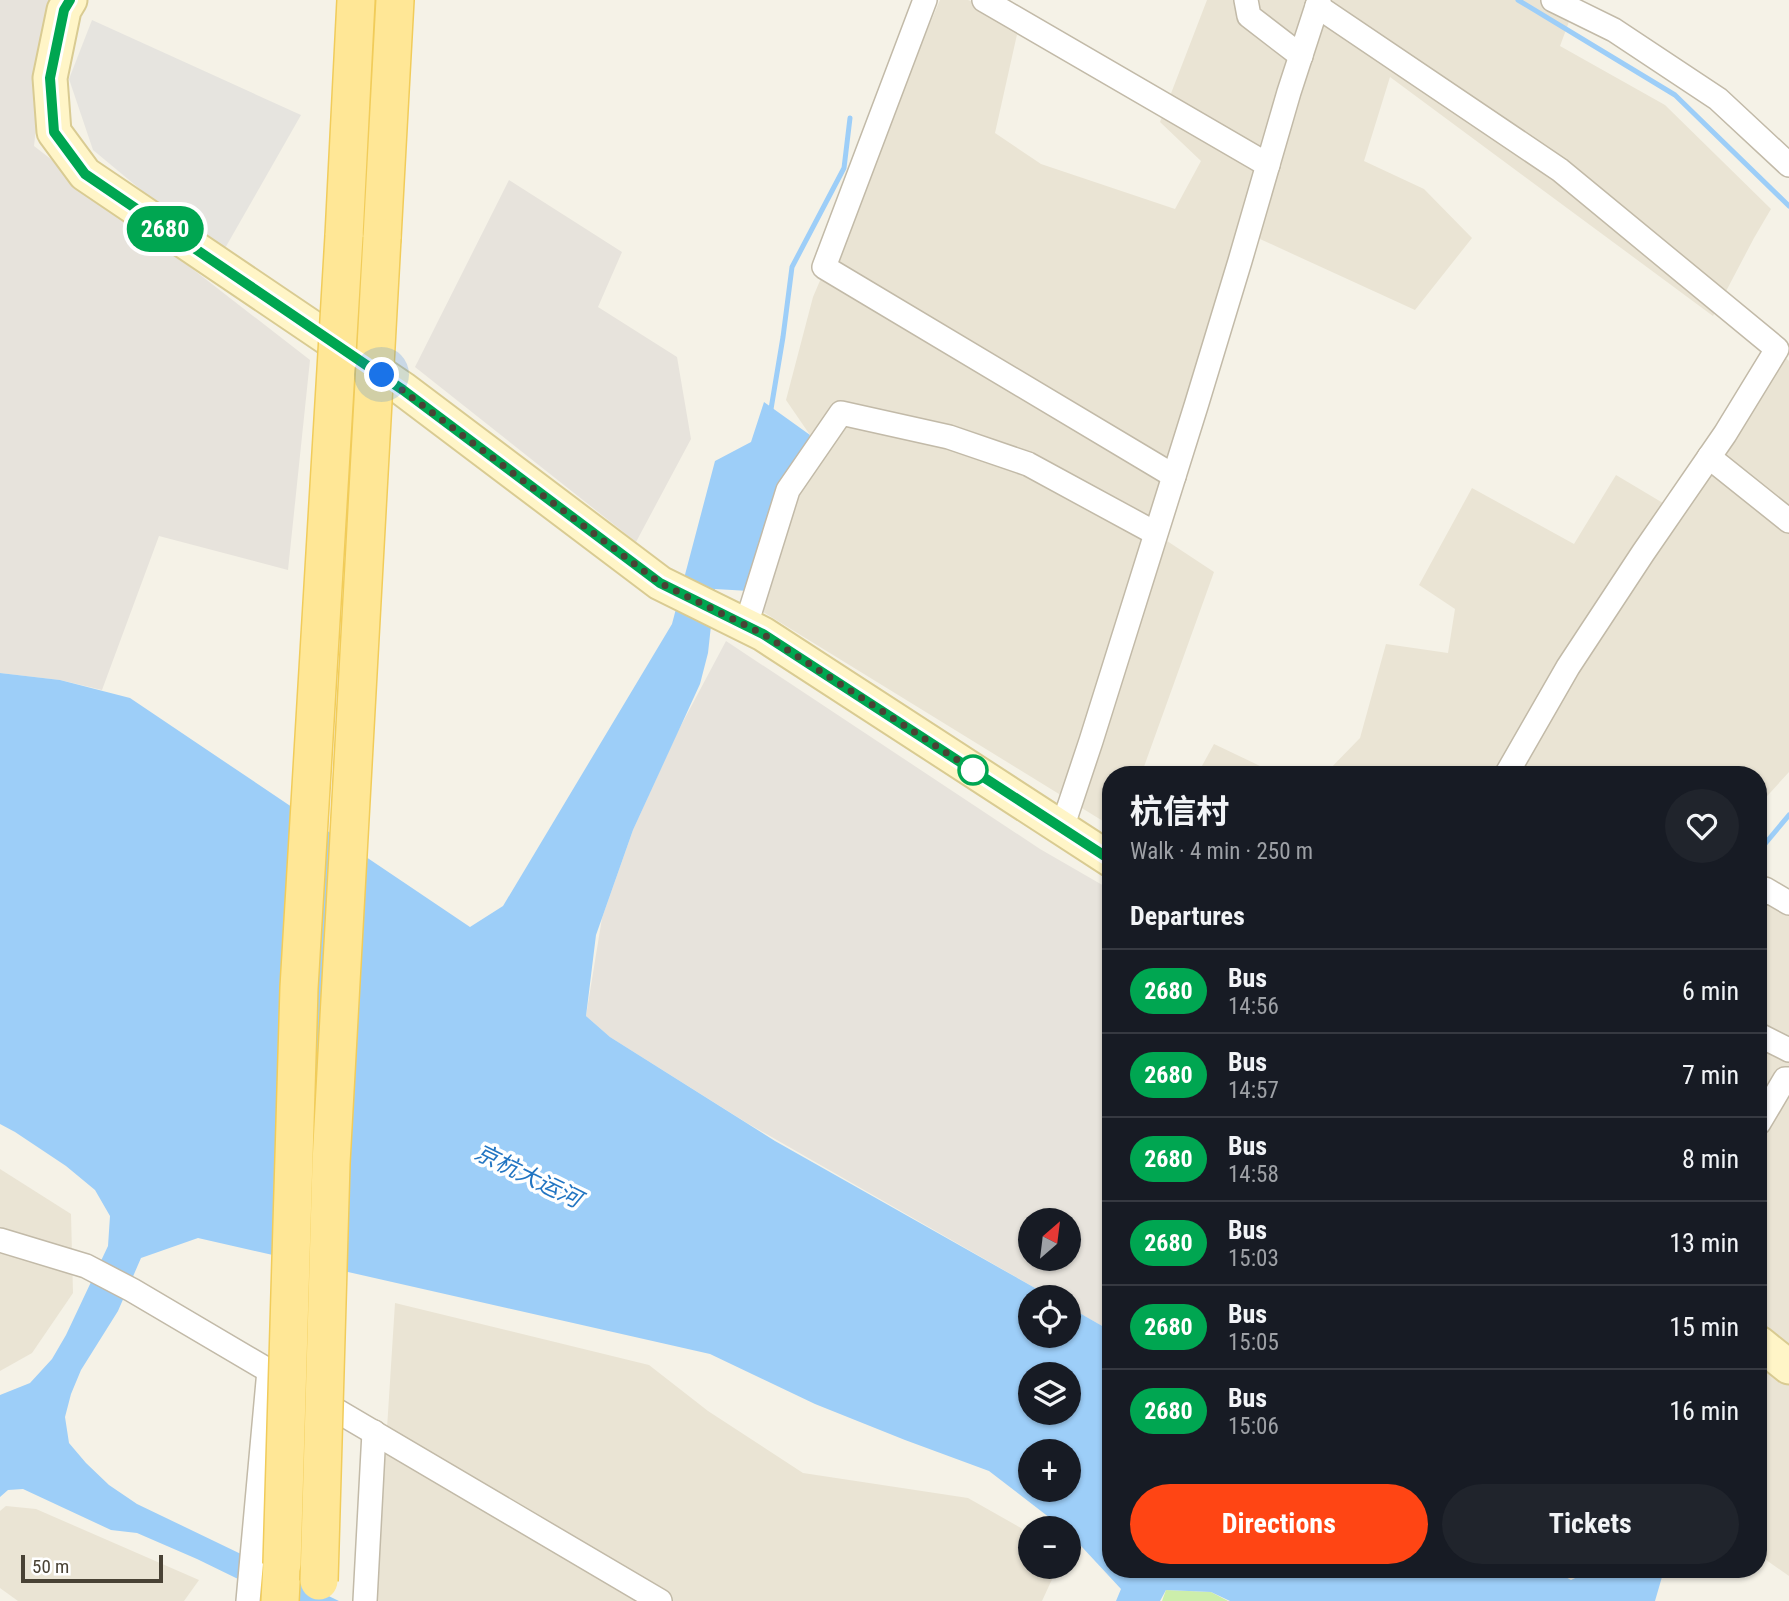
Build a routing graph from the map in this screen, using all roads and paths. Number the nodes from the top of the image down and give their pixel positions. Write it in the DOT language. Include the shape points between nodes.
graph roads {
  1 [pos="70,0"];
  2 [pos="356,0"];
  3 [pos="395,0"];
  4 [pos="925,0"];
  5 [pos="984,0"];
  6 [pos="1246,0"];
  7 [pos="1553,0"];
  8 [pos="1318,3"];
  9 [pos="1301,56"];
  10 [pos="1268,165"];
  11 [pos="1789,165"];
  12 [pos="1709,457"];
  13 [pos="1174,476"];
  14 [pos="1789,522"];
  15 [pos="1155,533"];
  16 [pos="746,625"];
  17 [pos="1511,766"];
  18 [pos="1062,828"];
  19 [pos="1102,854"];
  20 [pos="1767,890"];
  21 [pos="1789,903"];
  22 [pos="1767,1039"];
  23 [pos="1789,1050"];
  24 [pos="1789,1079"];
  25 [pos="1767,1109"];
  26 [pos="0,1240"];
  27 [pos="1767,1349"];
  28 [pos="1789,1367"];
  29 [pos="269,1370"];
  30 [pos="374,1432"];
  31 [pos="259,1596"];
  32 [pos="369,1598"];
  33 [pos="318,1601"];
  34 [pos="660,1601"];
  1 -- 16 [label="street" via="50,78 54,132 85,174 403,390 660,583"];
  2 -- 31 [label="main road, bridge"];
  3 -- 33 [label="main road, bridge" via="331,1163"];
  4 -- 13 [label="street" via="824,267"];
  5 -- 10 [label="street"];
  6 -- 9 [label="street" via="1249,16"];
  7 -- 11 [label="street" via="1615,30 1718,99"];
  8 -- 9 [label="street"];
  8 -- 12 [label="street" via="1560,170 1777,349"];
  9 -- 10 [label="street"];
  10 -- 13 [label="street"];
  12 -- 14 [label="street"];
  12 -- 17 [label="street" via="1568,667"];
  13 -- 15 [label="street"];
  15 -- 16 [label="street" via="1028,464 949,437 841,413 788,490"];
  15 -- 18 [label="street"];
  16 -- 18 [label="street"];
  18 -- 19 [label="street"];
  20 -- 21 [label="street"];
  22 -- 23 [label="street"];
  24 -- 25 [label="street"];
  26 -- 29 [label="street" via="86,1266"];
  27 -- 28 [label="street"];
  29 -- 30 [label="street"];
  29 -- 31 [label="street" via="252,1559"];
  30 -- 32 [label="street"];
  30 -- 34 [label="street"];
}
